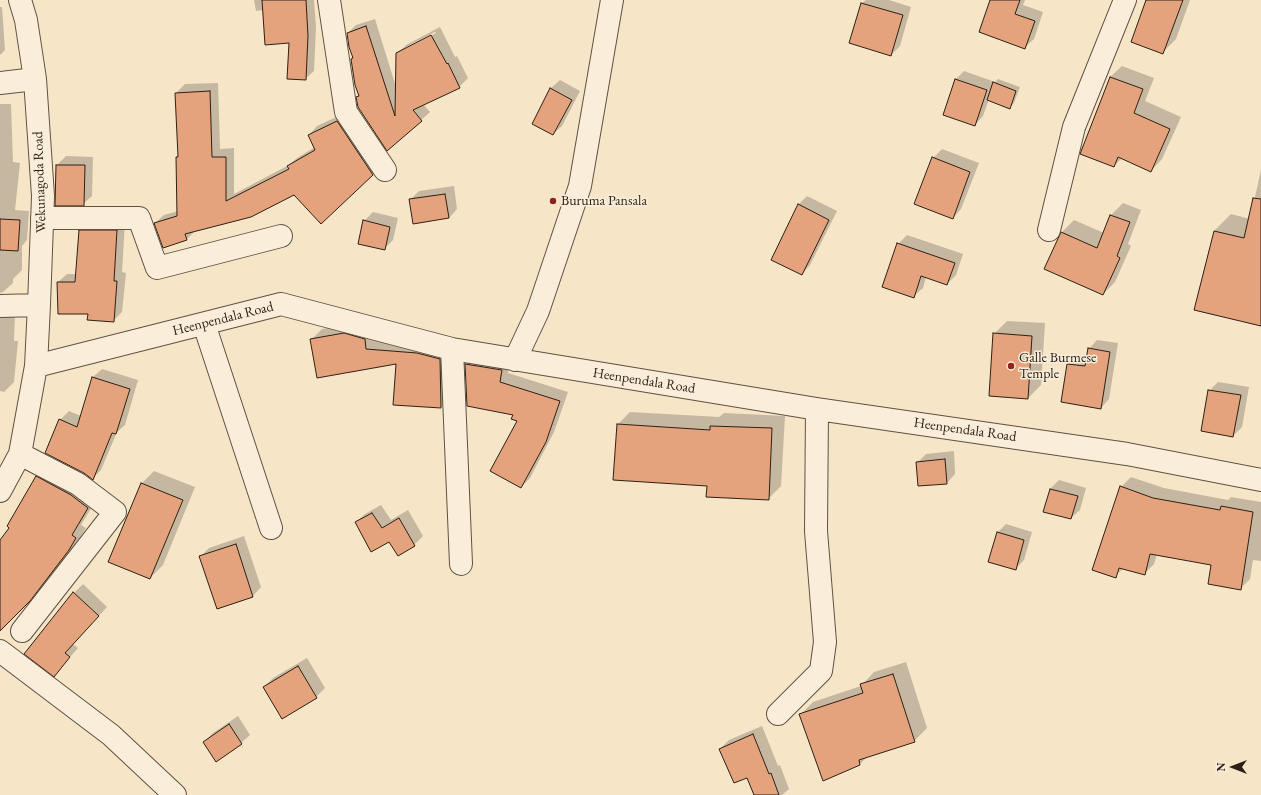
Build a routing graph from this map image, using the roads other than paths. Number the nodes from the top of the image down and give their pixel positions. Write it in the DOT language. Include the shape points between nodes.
graph roads {
  1 [pos="20,0"];
  2 [pos="329,0"];
  3 [pos="612,0"];
  4 [pos="1125,0"];
  5 [pos="35,79"];
  6 [pos="0,83"];
  7 [pos="385,170"];
  8 [pos="42,218"];
  9 [pos="1049,230"];
  10 [pos="281,236"];
  11 [pos="39,305"];
  12 [pos="0,306"];
  13 [pos="204,324"];
  14 [pos="452,350"];
  15 [pos="515,360"];
  16 [pos="36,366"];
  17 [pos="817,409"];
  18 [pos="20,454"];
  19 [pos="1261,480"];
  20 [pos="0,491"];
  21 [pos="272,528"];
  22 [pos="461,564"];
  23 [pos="22,631"];
  24 [pos="0,651"];
  25 [pos="778,714"];
  26 [pos="176,795"];
  1 -- 5 [label="street, Wekunagoda Road" via="26,20"];
  2 -- 7 [label="street" via="346,112"];
  3 -- 15 [label="street" via="580,186 538,311"];
  4 -- 9 [label="street" via="1074,127"];
  5 -- 6 [label="street"];
  5 -- 8 [label="street, Wekunagoda Road" via="43,196"];
  8 -- 10 [label="street" via="139,218 157,268"];
  8 -- 11 [label="street, Wekunagoda Road"];
  11 -- 12 [label="street"];
  11 -- 16 [label="street, Wekunagoda Road"];
  13 -- 14 [label="street, Heenpendala Road" via="281,304"];
  13 -- 16 [label="street, Heenpendala Road"];
  13 -- 21 [label="street"];
  14 -- 15 [label="street, Heenpendala Road"];
  14 -- 22 [label="street"];
  15 -- 17 [label="street, Heenpendala Road"];
  16 -- 18 [label="street, Wekunagoda Road"];
  17 -- 19 [label="street, Heenpendala Road" via="1127,454"];
  17 -- 25 [label="street" via="816,531 825,642 821,671"];
  18 -- 20 [label="street, Wekunagoda Road"];
  18 -- 23 [label="street" via="78,484 115,512"];
  24 -- 26 [label="street" via="111,735"];
}
